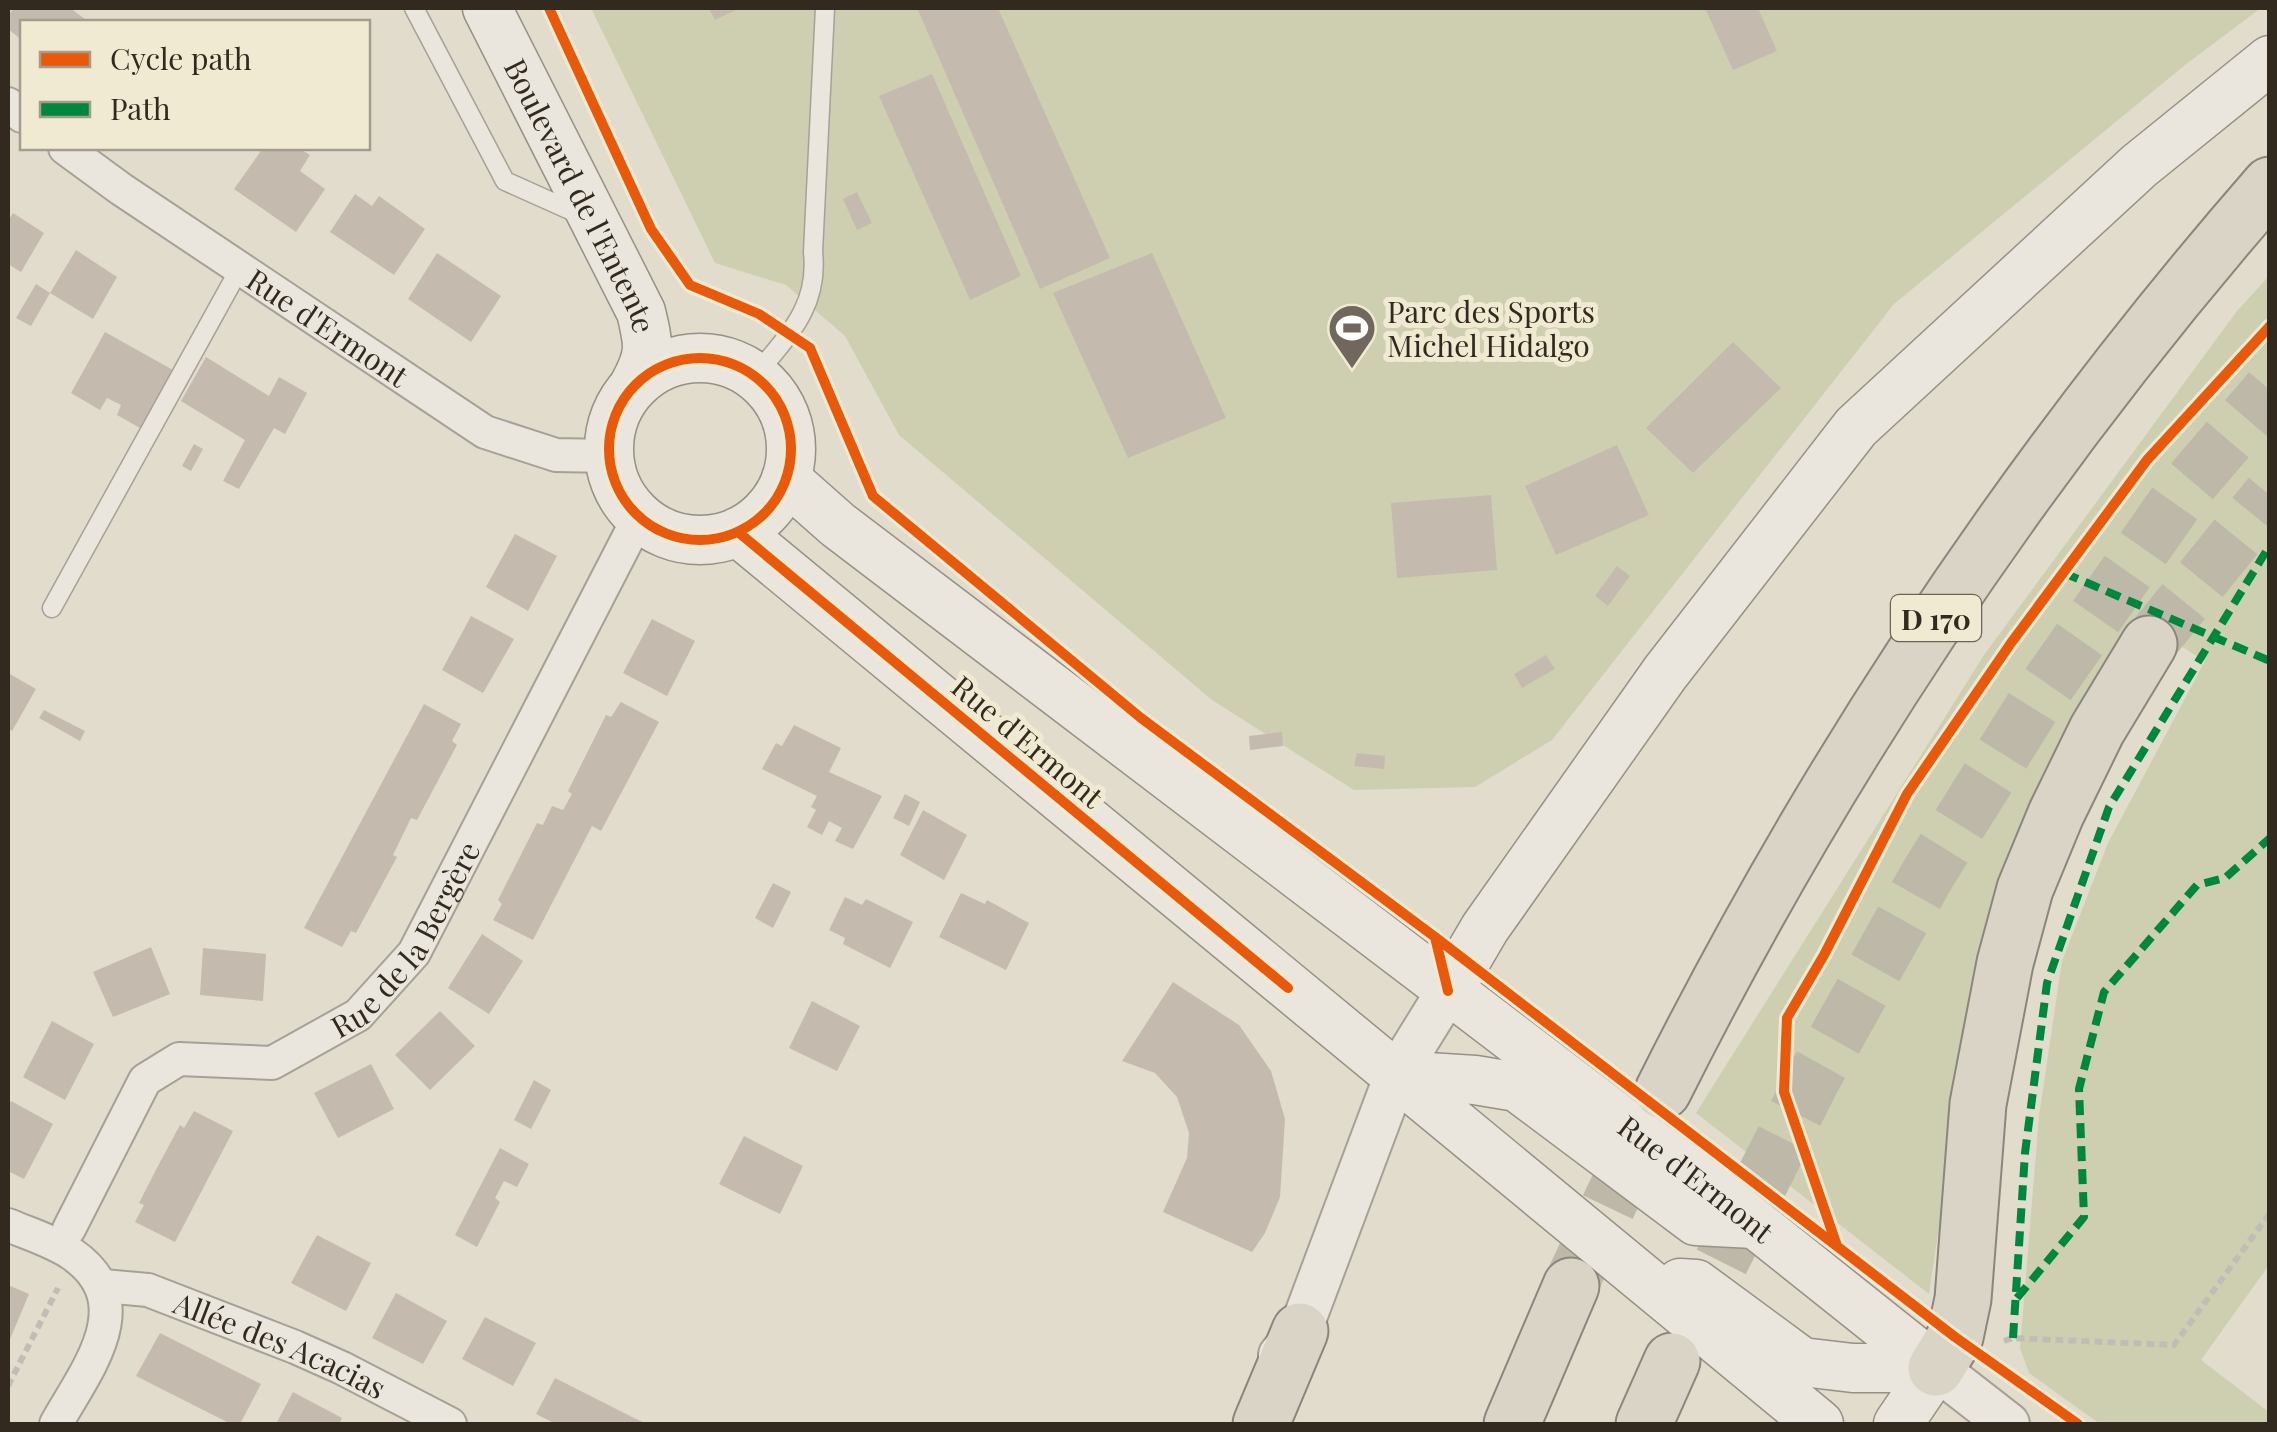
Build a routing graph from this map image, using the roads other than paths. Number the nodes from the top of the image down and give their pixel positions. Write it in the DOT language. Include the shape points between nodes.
graph roads {
  1 [pos="414,8"];
  2 [pos="487,8"];
  3 [pos="519,8"];
  4 [pos="825,8"];
  5 [pos="2270,60"];
  6 [pos="68,150"];
  7 [pos="2270,185"];
  8 [pos="596,222"];
  9 [pos="240,268"];
  10 [pos="702,357"];
  11 [pos="755,376"];
  12 [pos="634,385"];
  13 [pos="608,456"];
  14 [pos="786,479"];
  15 [pos="638,517"];
  16 [pos="738,532"];
  17 [pos="52,608"];
  18 [pos="2149,644"];
  19 [pos="1448,991"];
  20 [pos="1396,1075"];
  21 [pos="1663,1091"];
  22 [pos="1754,1224"];
  23 [pos="8,1225"];
  24 [pos="72,1242"];
  25 [pos="1641,1279"];
  26 [pos="103,1286"];
  27 [pos="1570,1286"];
  28 [pos="1300,1331"];
  29 [pos="1956,1352"];
  30 [pos="1672,1361"];
  31 [pos="56,1424"];
  32 [pos="450,1424"];
  33 [pos="1240,1424"];
  34 [pos="1261,1424"];
  35 [pos="1512,1424"];
  36 [pos="1644,1424"];
  37 [pos="1818,1424"];
  38 [pos="1898,1424"];
  39 [pos="2008,1424"];
  1 -- 8 [label="lane" via="505,181"];
  2 -- 8 [label="main road, Boulevard de l'Entente"];
  3 -- 10 [label="main road, Boulevard de l'Entente" via="623,227"];
  4 -- 11 [label="lane" via="816,280 801,320"];
  5 -- 19 [label="main road" via="2139,166 1856,427 1665,672"];
  6 -- 9 [label="street, Rue d'Ermont"];
  7 -- 21 [label="highway, D 170" via="2194,273 1940,612 1820,805"];
  8 -- 12 [label="main road, Boulevard de l'Entente" via="642,312 649,346"];
  9 -- 13 [label="street, Rue d'Ermont" via="485,432 556,456"];
  9 -- 17 [label="lane"];
  10 -- 11 [label="main road"];
  10 -- 12 [label="main road" via="665,364"];
  11 -- 14 [label="main road" via="776,396 788,422 792,451"];
  12 -- 13 [label="main road" via="610,430"];
  13 -- 15 [label="main road" via="613,479"];
  14 -- 16 [label="main road" via="767,510"];
  14 -- 19 [label="main road, Rue d'Ermont"];
  15 -- 16 [label="main road" via="686,539"];
  15 -- 24 [label="street, Rue de la Bergère" via="414,953 358,1016 272,1062 179,1059 145,1080"];
  16 -- 20 [label="main road, Rue d'Ermont"];
  18 -- 29 [label="highway" via="2056,814 2005,963 1978,1104"];
  19 -- 20 [label="street"];
  19 -- 22 [label="main road, Rue d'Ermont"];
  20 -- 22 [label="main road" via="1517,1087 1696,1221"];
  20 -- 25 [label="main road, Rue d'Ermont"];
  20 -- 28 [label="street"];
  22 -- 29 [label="main road, Rue d'Ermont"];
  23 -- 24 [label="street"];
  24 -- 26 [label="street"];
  25 -- 29 [label="main road" via="1696,1284 1802,1362 1854,1368"];
  25 -- 37 [label="main road, Rue d'Ermont"];
  26 -- 31 [label="street" via="104,1338"];
  26 -- 32 [label="street, Allée des Acacias" via="148,1290 295,1348"];
  27 -- 35 [label="highway"];
  28 -- 33 [label="street" via="1258,1384"];
  28 -- 34 [label="highway"];
  29 -- 38 [label="main road"];
  29 -- 39 [label="street"];
  30 -- 36 [label="highway"];
}
